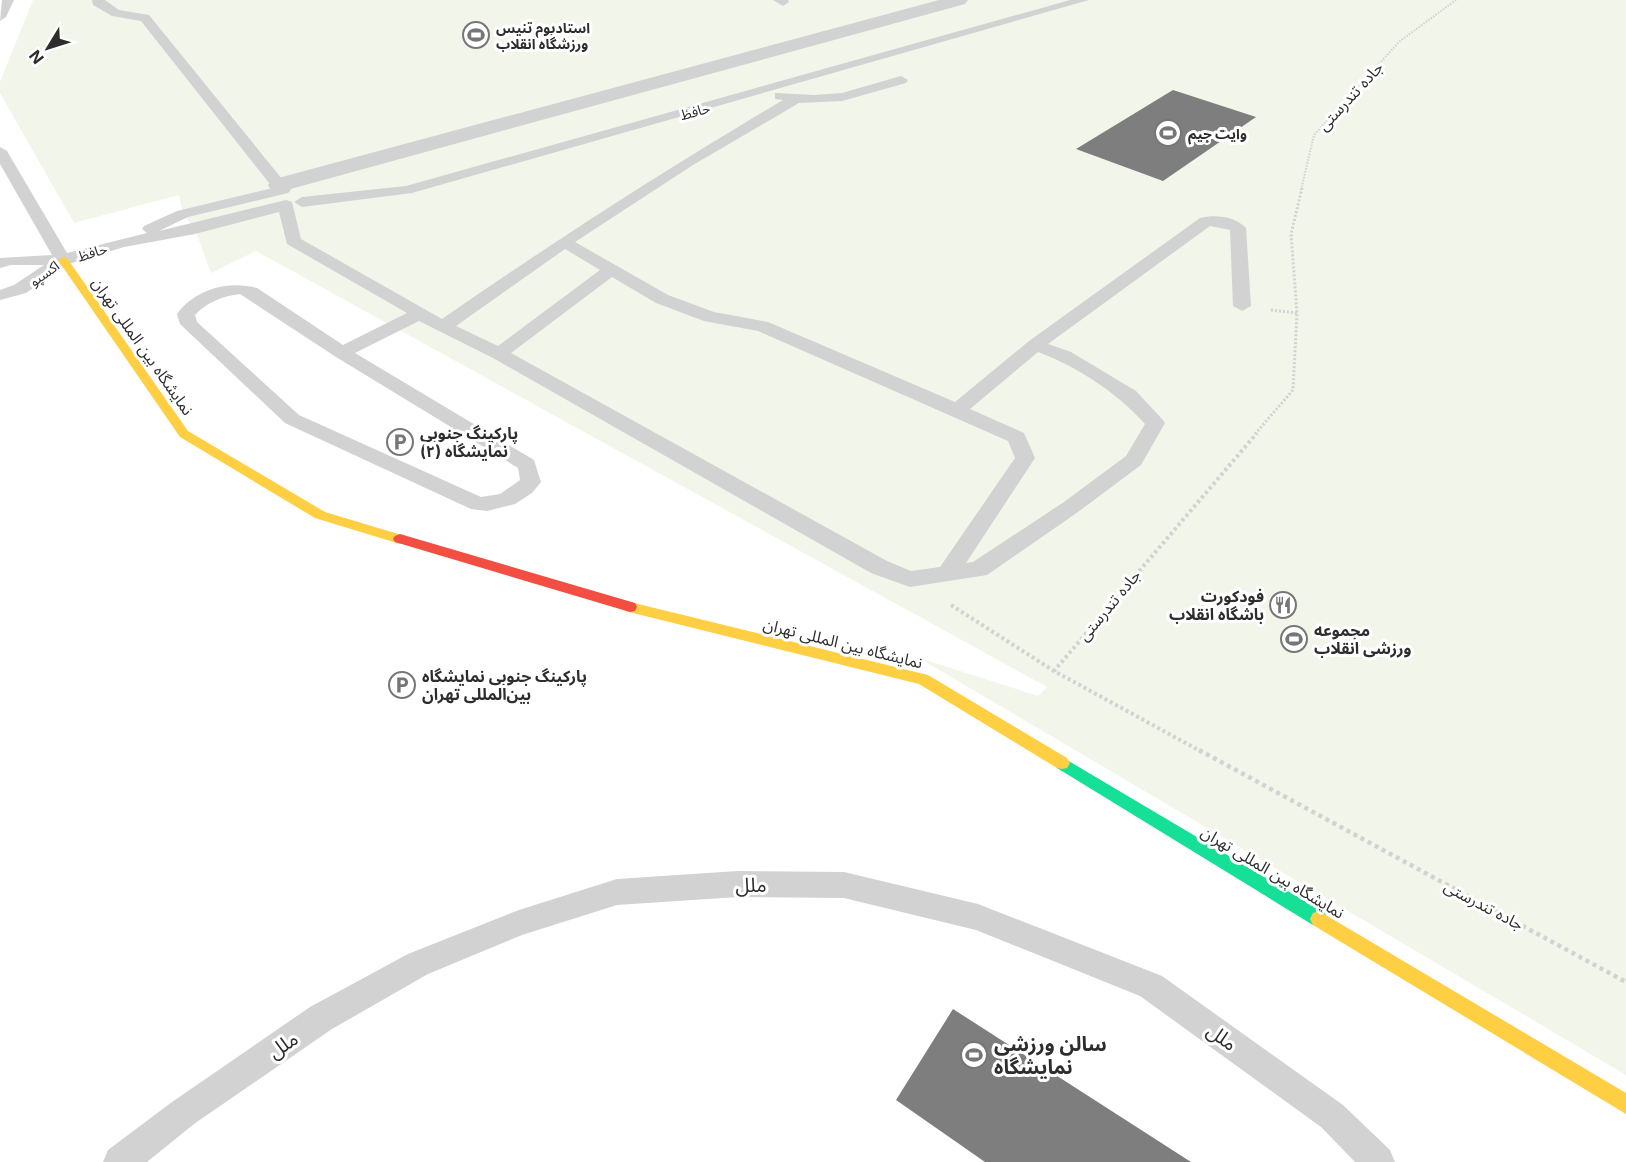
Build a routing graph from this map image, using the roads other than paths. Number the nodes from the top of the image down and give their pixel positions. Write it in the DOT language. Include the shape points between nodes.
graph roads {
  1 [pos="8,0"];
  2 [pos="99,0"];
  3 [pos="959,0"];
  4 [pos="1035,0"];
  5 [pos="1083,0"];
  6 [pos="0,17"];
  7 [pos="901,80"];
  8 [pos="746,81"];
  9 [pos="760,93"];
  10 [pos="739,98"];
  11 [pos="795,99"];
  12 [pos="0,151"];
  13 [pos="688,162"];
  14 [pos="291,194"];
  15 [pos="564,242"];
  16 [pos="63,261"];
  17 [pos="0,263"];
  18 [pos="612,269"];
  19 [pos="0,295"];
  20 [pos="1242,306"];
  21 [pos="419,314"];
  22 [pos="443,327"];
  23 [pos="1035,345"];
  24 [pos="342,353"];
  25 [pos="499,354"];
  26 [pos="957,410"];
  27 [pos="946,575"];
  28 [pos="1626,1104"];
  29 [pos="120,1162"];
  30 [pos="1378,1162"];
  1 -- 6 [label="lane"];
  2 -- 14 [label="lane" via="116,13 145,18"];
  3 -- 14 [label="street"];
  4 -- 8 [label="lane, حافظ"];
  5 -- 9 [label="lane, حافظ"];
  7 -- 11 [label="lane" via="840,100"];
  8 -- 9 [label="lane"];
  8 -- 14 [label="lane, حافظ" via="388,182"];
  9 -- 10 [label="lane, حافظ"];
  9 -- 11 [label="lane"];
  10 -- 13 [label="lane" via="740,107"];
  10 -- 14 [label="lane, حافظ" via="407,190"];
  11 -- 13 [label="lane"];
  12 -- 16 [label="lane"];
  13 -- 15 [label="lane"];
  14 -- 16 [label="lane, حافظ" via="195,229 122,243"];
  14 -- 21 [label="lane" via="293,241"];
  15 -- 18 [label="lane"];
  15 -- 22 [label="lane"];
  16 -- 17 [label="lane, اکسپو"];
  16 -- 19 [label="lane, اکسپو" via="20,289"];
  16 -- 28 [label="street, نمایشگاه بین المللی تهران" via="184,434 320,515 589,597 923,680"];
  18 -- 25 [label="lane"];
  18 -- 26 [label="lane" via="662,299 710,317 762,326"];
  20 -- 23 [label="lane" via="1238,228 1210,219"];
  21 -- 22 [label="lane"];
  21 -- 24 [label="lane"];
  22 -- 25 [label="lane"];
  23 -- 26 [label="lane"];
  23 -- 27 [label="lane" via="1065,356 1129,395 1155,423 1134,460 1071,507 979,569"];
  24 -- 24 [label="lane" via="241,289 228,290 193,305 186,314 189,324 292,419 478,504 499,503 517,496 531,482 527,465"];
  25 -- 27 [label="lane" via="879,567 910,579"];
  26 -- 27 [label="lane" via="1017,437 1025,458"];
  29 -- 30 [label="lane, ملل" via="183,1113 321,1018 418,964 519,923 617,892 738,884 844,885 978,917 1150,986 1332,1116"];
}
